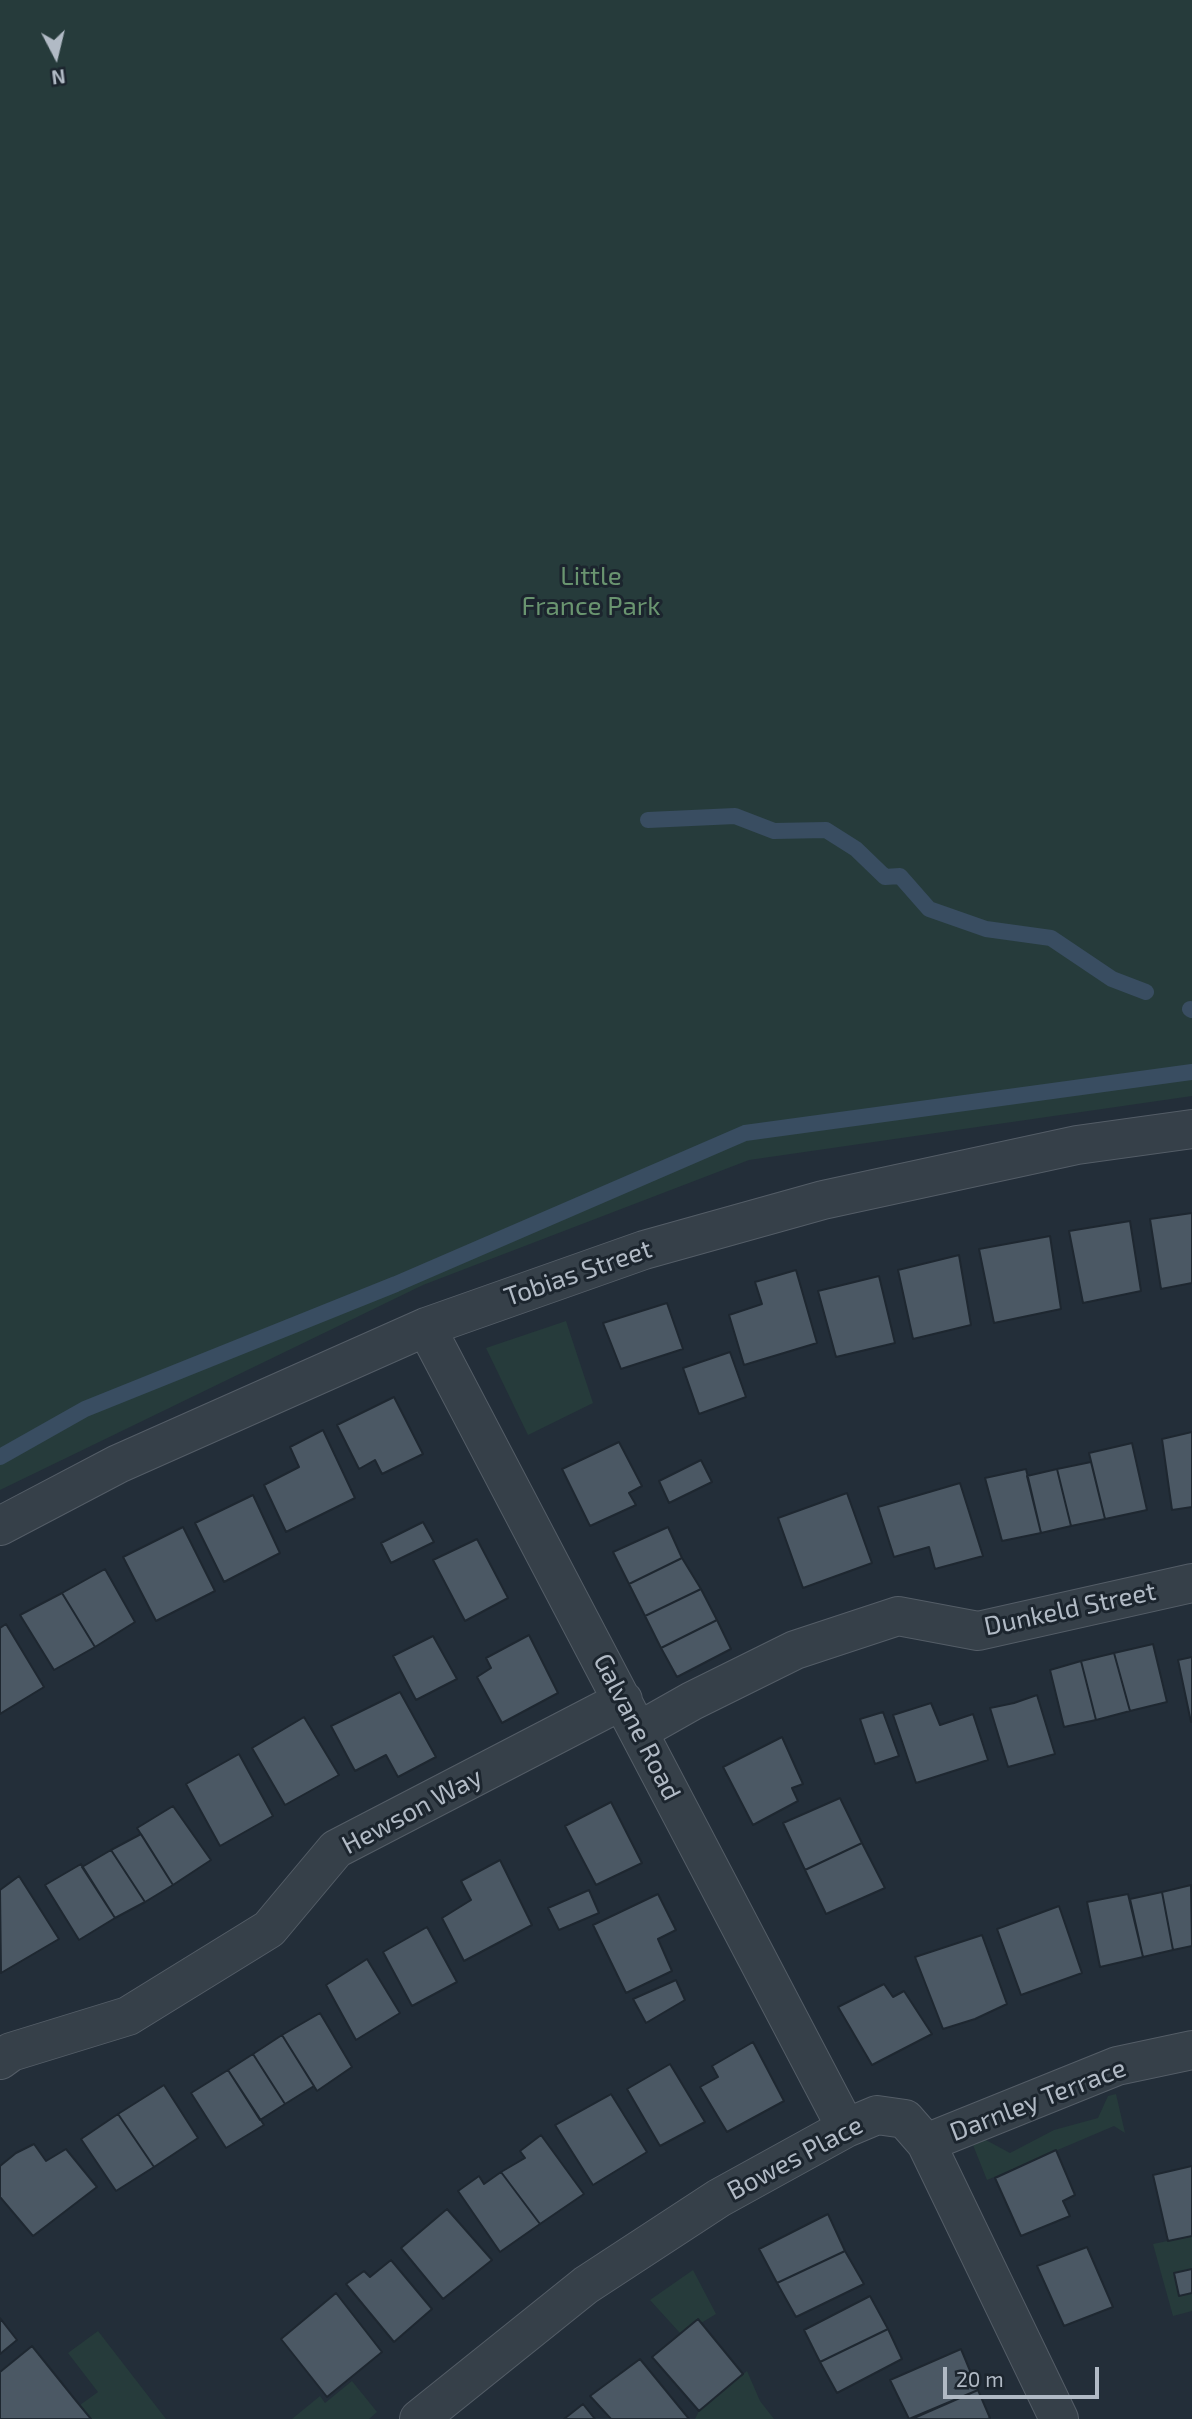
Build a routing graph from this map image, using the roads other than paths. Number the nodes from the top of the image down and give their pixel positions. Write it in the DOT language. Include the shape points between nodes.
graph roads {
  1 [pos="1192,1129"];
  2 [pos="426,1327"];
  3 [pos="0,1526"];
  4 [pos="1192,1583"];
  5 [pos="631,1715"];
  6 [pos="1192,2050"];
  7 [pos="0,2060"];
  8 [pos="846,2128"];
  9 [pos="926,2143"];
  10 [pos="419,2419"];
  11 [pos="1059,2419"];
  1 -- 2 [label="street, Tobias Street" via="1077,1145 824,1200 644,1250"];
  2 -- 3 [label="street, Tobias Street" via="118,1464"];
  2 -- 5 [label="street, Galvane Road"];
  4 -- 5 [label="street, Dunkeld Street" via="978,1631 898,1616 795,1650 692,1700"];
  5 -- 7 [label="street, Hewson Way" via="336,1849 269,1928 128,2017 11,2052"];
  5 -- 8 [label="street, Galvane Road"];
  6 -- 9 [label="street, Darnley Terrace" via="1117,2066"];
  8 -- 9 [label="street, Bowes Place" via="877,2115 905,2119"];
  8 -- 10 [label="street, Bowes Place" via="719,2198 586,2285"];
  9 -- 11 [label="street, Bowes Place"];
}
